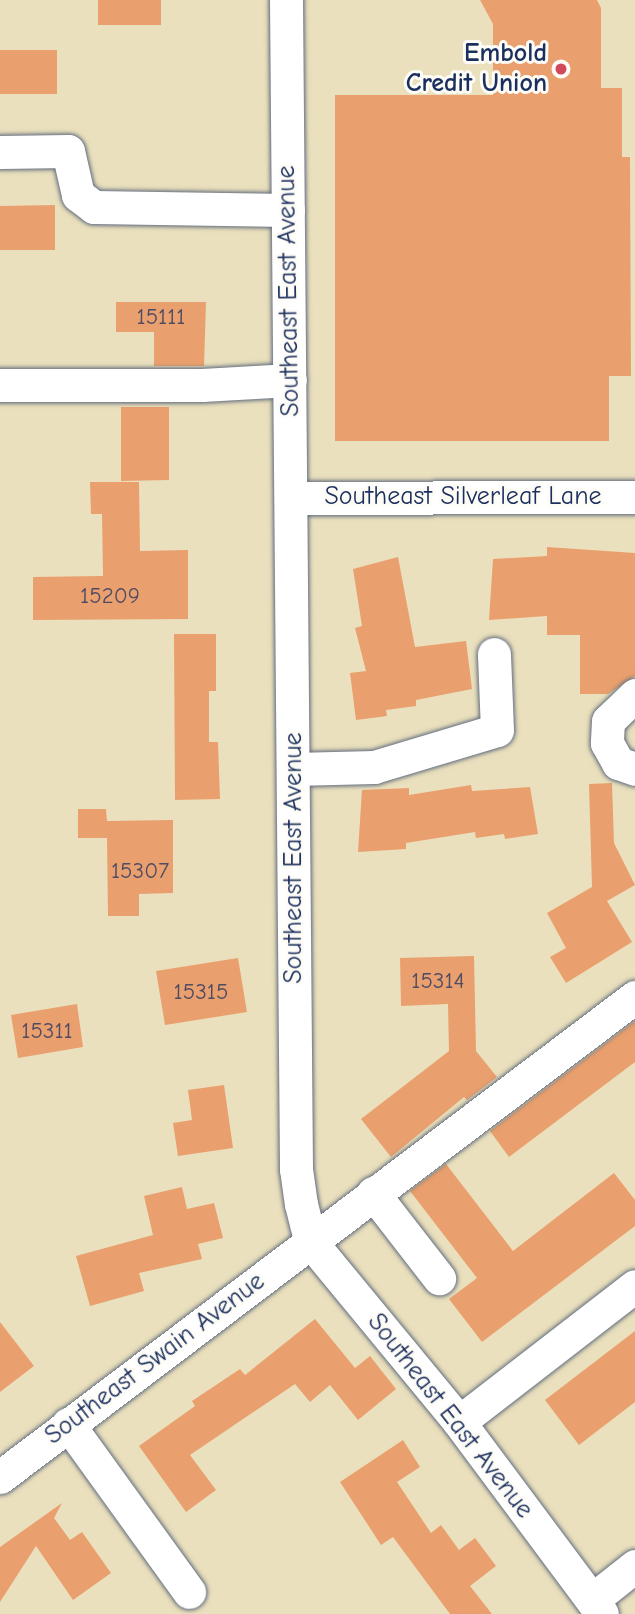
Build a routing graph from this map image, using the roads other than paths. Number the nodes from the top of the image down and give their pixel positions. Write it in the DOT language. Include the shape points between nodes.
graph roads {
  1 [pos="286,0"];
  2 [pos="0,152"];
  3 [pos="288,210"];
  4 [pos="290,380"];
  5 [pos="0,385"];
  6 [pos="635,497"];
  7 [pos="292,498"];
  8 [pos="494,654"];
  9 [pos="635,695"];
  10 [pos="294,769"];
  11 [pos="635,769"];
  12 [pos="635,997"];
  13 [pos="373,1194"];
  14 [pos="310,1241"];
  15 [pos="439,1278"];
  16 [pos="635,1286"];
  17 [pos="459,1422"];
  18 [pos="68,1424"];
  19 [pos="0,1477"];
  20 [pos="635,1566"];
  21 [pos="189,1592"];
  22 [pos="597,1607"];
  1 -- 3 [label="street, Southeast East Avenue"];
  2 -- 3 [label="street" via="68,151 78,194 94,207"];
  3 -- 4 [label="street, Southeast East Avenue"];
  4 -- 5 [label="street"];
  4 -- 7 [label="street, Southeast East Avenue"];
  6 -- 7 [label="street, Southeast Silverleaf Lane"];
  7 -- 10 [label="street, Southeast East Avenue"];
  8 -- 10 [label="street" via="497,730 374,767"];
  9 -- 11 [label="street" via="608,721 607,743 618,763"];
  10 -- 14 [label="street, Southeast East Avenue" via="296,1169"];
  12 -- 13 [label="street, Southeast Swain Avenue"];
  13 -- 14 [label="street, Southeast Swain Avenue"];
  13 -- 15 [label="street"];
  14 -- 17 [label="street, Southeast East Avenue"];
  14 -- 18 [label="street, Southeast Swain Avenue"];
  16 -- 17 [label="street"];
  17 -- 22 [label="street, Southeast East Avenue"];
  18 -- 19 [label="street, Southeast Swain Avenue"];
  18 -- 21 [label="street"];
  20 -- 22 [label="street"];
}
